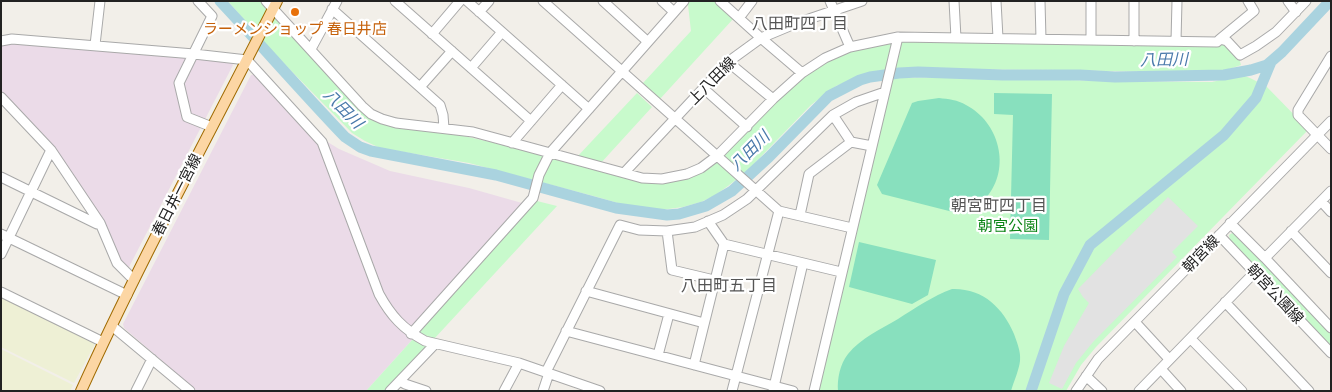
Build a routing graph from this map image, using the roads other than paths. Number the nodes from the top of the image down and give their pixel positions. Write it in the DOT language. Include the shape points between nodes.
graph roads {
  1 [pos="100,1"];
  2 [pos="198,1"];
  3 [pos="395,1"];
  4 [pos="460,1"];
  5 [pos="467,1"];
  6 [pos="489,1"];
  7 [pos="543,1"];
  8 [pos="603,1"];
  9 [pos="662,1"];
  10 [pos="684,1"];
  11 [pos="720,1"];
  12 [pos="752,1"];
  13 [pos="830,1"];
  14 [pos="862,1"];
  15 [pos="954,1"];
  16 [pos="996,1"];
  17 [pos="1040,1"];
  18 [pos="1091,1"];
  19 [pos="1134,1"];
  20 [pos="1177,1"];
  21 [pos="1248,1"];
  22 [pos="1288,1"];
  23 [pos="1306,1"];
  24 [pos="334,5"];
  25 [pos="272,6"];
  26 [pos="834,11"];
  27 [pos="479,12"];
  28 [pos="674,12"];
  29 [pos="1296,12"];
  30 [pos="739,18"];
  31 [pos="502,32"];
  32 [pos="432,34"];
  33 [pos="898,37"];
  34 [pos="761,38"];
  35 [pos="956,38"];
  36 [pos="998,38"];
  37 [pos="1040,39"];
  38 [pos="1220,39"];
  39 [pos="1091,40"];
  40 [pos="1,41"];
  41 [pos="1134,41"];
  42 [pos="1176,41"];
  43 [pos="648,42"];
  44 [pos="95,45"];
  45 [pos="850,47"];
  46 [pos="311,49"];
  47 [pos="452,51"];
  48 [pos="194,54"];
  49 [pos="249,55"];
  50 [pos="1331,56"];
  51 [pos="728,62"];
  52 [pos="471,68"];
  53 [pos="622,71"];
  54 [pos="802,73"];
  55 [pos="562,85"];
  56 [pos="420,87"];
  57 [pos="703,88"];
  58 [pos="886,88"];
  59 [pos="1,97"];
  60 [pos="773,99"];
  61 [pos="589,109"];
  62 [pos="833,115"];
  63 [pos="675,118"];
  64 [pos="531,121"];
  65 [pos="1331,121"];
  66 [pos="212,127"];
  67 [pos="747,127"];
  68 [pos="444,128"];
  69 [pos="1317,135"];
  70 [pos="851,142"];
  71 [pos="512,143"];
  72 [pos="872,146"];
  73 [pos="1331,149"];
  74 [pos="52,150"];
  75 [pos="550,153"];
  76 [pos="717,156"];
  77 [pos="624,173"];
  78 [pos="1,177"];
  79 [pos="756,191"];
  80 [pos="1331,191"];
  81 [pos="31,192"];
  82 [pos="1321,201"];
  83 [pos="779,211"];
  84 [pos="1331,212"];
  85 [pos="800,215"];
  86 [pos="708,221"];
  87 [pos="1230,223"];
  88 [pos="100,224"];
  89 [pos="852,228"];
  90 [pos="667,231"];
  91 [pos="1291,231"];
  92 [pos="1219,235"];
  93 [pos="5,236"];
  94 [pos="724,244"];
  95 [pos="1,254"];
  96 [pos="767,255"];
  97 [pos="1265,258"];
  98 [pos="803,263"];
  99 [pos="842,272"];
  100 [pos="1254,273"];
  101 [pos="1331,273"];
  102 [pos="134,280"];
  103 [pos="714,280"];
  104 [pos="586,291"];
  105 [pos="1,292"];
  106 [pos="127,295"];
  107 [pos="1225,302"];
  108 [pos="669,314"];
  109 [pos="1135,322"];
  110 [pos="704,323"];
  111 [pos="112,326"];
  112 [pos="1331,328"];
  113 [pos="566,331"];
  114 [pos="411,334"];
  115 [pos="1191,339"];
  116 [pos="103,342"];
  117 [pos="434,344"];
  118 [pos="1331,353"];
  119 [pos="658,355"];
  120 [pos="152,359"];
  121 [pos="1169,359"];
  122 [pos="519,363"];
  123 [pos="694,364"];
  124 [pos="1161,370"];
  125 [pos="547,373"];
  126 [pos="736,376"];
  127 [pos="1086,376"];
  128 [pos="400,381"];
  129 [pos="773,388"];
  130 [pos="81,391"];
  131 [pos="136,391"];
  132 [pos="190,391"];
  133 [pos="390,391"];
  134 [pos="426,391"];
  135 [pos="504,391"];
  136 [pos="543,391"];
  137 [pos="600,391"];
  138 [pos="732,391"];
  139 [pos="793,391"];
  140 [pos="814,391"];
  141 [pos="1076,391"];
  142 [pos="1102,391"];
  143 [pos="1139,391"];
  144 [pos="1181,391"];
  145 [pos="1242,391"];
  146 [pos="1309,391"];
  1 -- 44 [label="street"];
  2 -- 48 [label="street" via="212,16"];
  3 -- 32 [label="street"];
  4 -- 32 [label="street"];
  5 -- 27 [label="street"];
  6 -- 27 [label="street"];
  7 -- 53 [label="street"];
  8 -- 43 [label="street"];
  9 -- 28 [label="street"];
  10 -- 28 [label="street"];
  11 -- 30 [label="street"];
  12 -- 30 [label="street"];
  13 -- 26 [label="street"];
  14 -- 26 [label="street, 上八田線"];
  15 -- 35 [label="street"];
  16 -- 36 [label="street"];
  17 -- 37 [label="street"];
  18 -- 39 [label="street"];
  19 -- 41 [label="street"];
  20 -- 42 [label="street"];
  21 -- 38 [label="street" via="1254,11"];
  22 -- 29 [label="street"];
  23 -- 29 [label="street"];
  24 -- 46 [label="street"];
  24 -- 56 [label="street"];
  25 -- 46 [label="street"];
  25 -- 49 [label="main road, 春日井一宮線"];
  26 -- 34 [label="street, 上八田線"];
  26 -- 45 [label="street"];
  27 -- 31 [label="street"];
  28 -- 43 [label="street"];
  29 -- 38 [label="street" via="1276,32 1240,55 1227,41"];
  30 -- 34 [label="street"];
  31 -- 52 [label="street"];
  31 -- 55 [label="street"];
  32 -- 47 [label="street"];
  33 -- 35 [label="street"];
  33 -- 45 [label="street"];
  33 -- 58 [label="street"];
  34 -- 51 [label="street, 上八田線"];
  34 -- 54 [label="street"];
  35 -- 36 [label="street"];
  36 -- 37 [label="street"];
  37 -- 39 [label="street"];
  38 -- 42 [label="street" via="1217,42"];
  39 -- 41 [label="street"];
  40 -- 44 [label="street"];
  41 -- 42 [label="street"];
  43 -- 53 [label="street"];
  44 -- 48 [label="street"];
  45 -- 54 [label="street"];
  46 -- 68 [label="street" via="371,114 396,123"];
  47 -- 52 [label="street"];
  47 -- 56 [label="street"];
  48 -- 49 [label="street"];
  48 -- 66 [label="street" via="179,84 186,117"];
  49 -- 66 [label="main road, 春日井一宮線"];
  49 -- 114 [label="street" via="322,142 379,294 387,309"];
  50 -- 69 [label="street" via="1298,110 1298,115"];
  51 -- 57 [label="street, 上八田線"];
  51 -- 60 [label="street"];
  52 -- 64 [label="street"];
  53 -- 61 [label="street"];
  53 -- 63 [label="street"];
  54 -- 60 [label="street"];
  55 -- 61 [label="street"];
  55 -- 64 [label="street"];
  56 -- 68 [label="street" via="440,105"];
  57 -- 63 [label="street, 上八田線"];
  57 -- 67 [label="street"];
  58 -- 62 [label="street"];
  58 -- 72 [label="street"];
  59 -- 74 [label="street"];
  60 -- 67 [label="street"];
  61 -- 75 [label="street"];
  62 -- 70 [label="street"];
  62 -- 79 [label="street"];
  63 -- 76 [label="street"];
  63 -- 77 [label="street, 上八田線"];
  64 -- 71 [label="street"];
  65 -- 69 [label="street, 朝宮線"];
  66 -- 102 [label="main road, 春日井一宮線"];
  67 -- 76 [label="street"];
  68 -- 71 [label="street"];
  69 -- 73 [label="street"];
  69 -- 87 [label="street, 朝宮線"];
  70 -- 72 [label="street"];
  70 -- 85 [label="street" via="809,174"];
  71 -- 75 [label="street"];
  72 -- 89 [label="street"];
  74 -- 81 [label="street"];
  74 -- 88 [label="street"];
  75 -- 77 [label="street"];
  75 -- 114 [label="street" via="539,175 533,198"];
  76 -- 77 [label="street" via="700,168 675,177 648,178"];
  76 -- 79 [label="street"];
  78 -- 81 [label="street"];
  79 -- 83 [label="street"];
  79 -- 86 [label="street" via="723,215"];
  80 -- 82 [label="street"];
  81 -- 88 [label="street"];
  81 -- 93 [label="street"];
  82 -- 84 [label="street"];
  82 -- 91 [label="street"];
  83 -- 85 [label="street"];
  83 -- 96 [label="street"];
  85 -- 89 [label="street"];
  86 -- 90 [label="street"];
  86 -- 94 [label="street"];
  87 -- 92 [label="street, 朝宮線"];
  87 -- 97 [label="street, 朝宮公園線"];
  88 -- 102 [label="street" via="118,263"];
  89 -- 99 [label="street"];
  90 -- 103 [label="street" via="672,270"];
  90 -- 104 [label="street" via="639,230 620,225"];
  91 -- 97 [label="street"];
  91 -- 101 [label="street"];
  92 -- 100 [label="street, 朝宮公園線"];
  92 -- 109 [label="street, 朝宮線"];
  93 -- 95 [label="street"];
  93 -- 106 [label="street"];
  94 -- 96 [label="street"];
  94 -- 103 [label="street"];
  96 -- 98 [label="street"];
  96 -- 126 [label="street"];
  97 -- 112 [label="street, 朝宮公園線"];
  98 -- 99 [label="street"];
  98 -- 129 [label="street"];
  99 -- 140 [label="street"];
  100 -- 107 [label="street"];
  100 -- 118 [label="street, 朝宮公園線"];
  102 -- 106 [label="main road, 春日井一宮線"];
  103 -- 110 [label="street"];
  104 -- 108 [label="street"];
  104 -- 113 [label="street"];
  105 -- 116 [label="street"];
  106 -- 111 [label="main road, 春日井一宮線"];
  107 -- 115 [label="street"];
  107 -- 146 [label="street"];
  108 -- 110 [label="street"];
  108 -- 119 [label="street"];
  109 -- 121 [label="street"];
  109 -- 127 [label="street, 朝宮線" via="1098,359"];
  110 -- 123 [label="street"];
  111 -- 116 [label="main road, 春日井一宮線"];
  111 -- 120 [label="street"];
  113 -- 119 [label="street"];
  113 -- 125 [label="street"];
  114 -- 117 [label="street"];
  115 -- 121 [label="street"];
  115 -- 145 [label="street"];
  116 -- 130 [label="main road, 春日井一宮線"];
  117 -- 122 [label="street"];
  117 -- 128 [label="street"];
  119 -- 123 [label="street"];
  120 -- 131 [label="street"];
  120 -- 132 [label="street"];
  121 -- 124 [label="street"];
  122 -- 125 [label="street"];
  122 -- 135 [label="street"];
  123 -- 126 [label="street"];
  124 -- 143 [label="street"];
  124 -- 144 [label="street"];
  125 -- 136 [label="street"];
  125 -- 137 [label="street"];
  126 -- 129 [label="street"];
  126 -- 138 [label="street"];
  127 -- 141 [label="street, 朝宮線"];
  127 -- 142 [label="street"];
  128 -- 133 [label="street"];
  128 -- 134 [label="street"];
  129 -- 139 [label="street"];
}
